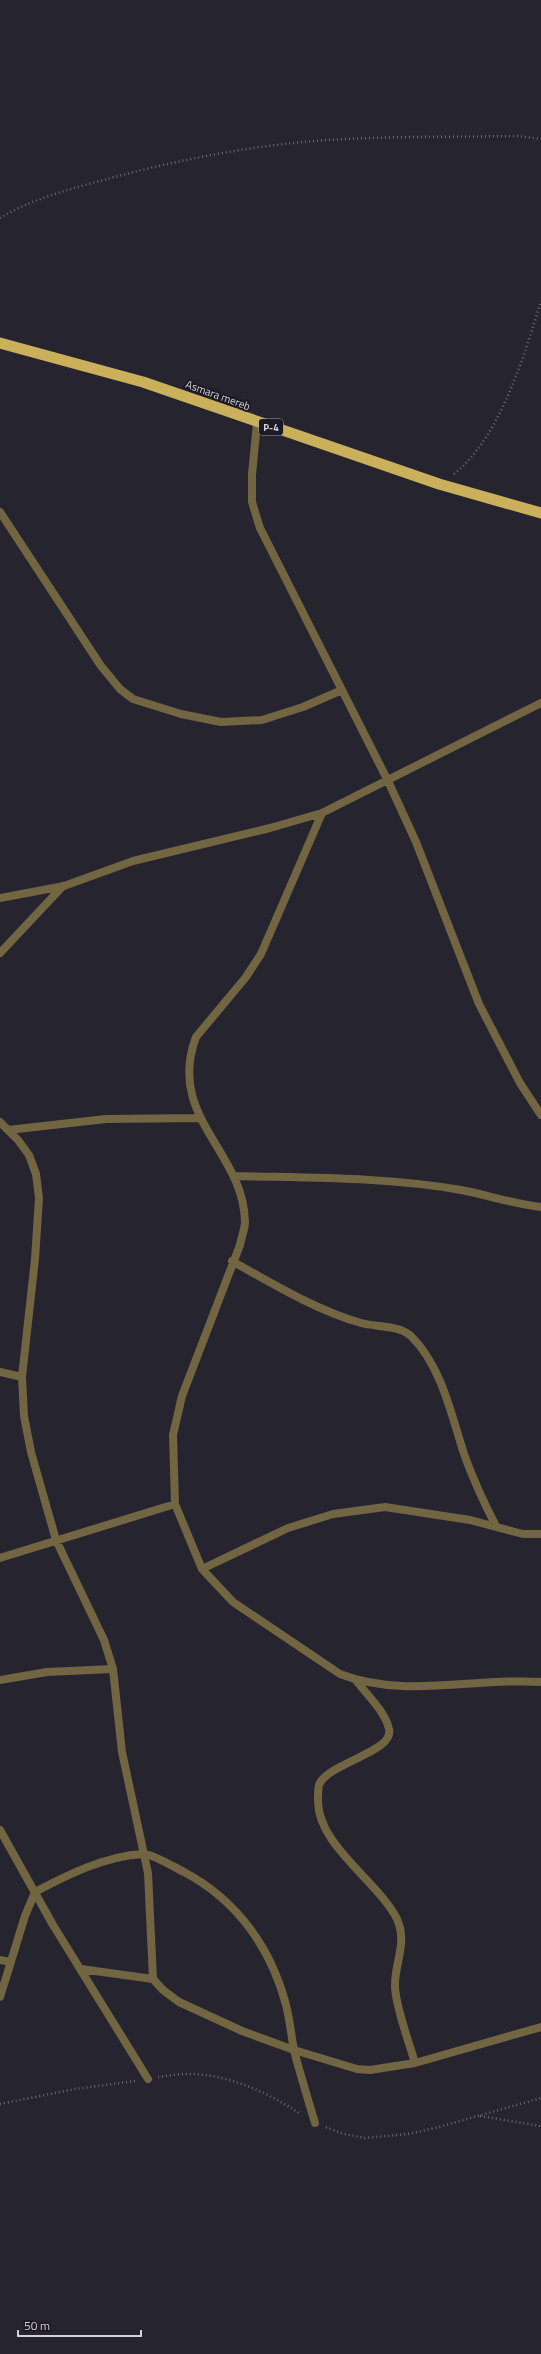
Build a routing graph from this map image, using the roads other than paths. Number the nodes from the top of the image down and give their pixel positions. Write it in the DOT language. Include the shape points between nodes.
graph roads {
  1 [pos="0,343"];
  2 [pos="257,423"];
  3 [pos="0,512"];
  4 [pos="541,513"];
  5 [pos="342,690"];
  6 [pos="541,704"];
  7 [pos="388,781"];
  8 [pos="322,814"];
  9 [pos="64,886"];
  10 [pos="0,898"];
  11 [pos="0,953"];
  12 [pos="541,1115"];
  13 [pos="200,1118"];
  14 [pos="0,1122"];
  15 [pos="8,1130"];
  16 [pos="234,1176"];
  17 [pos="541,1207"];
  18 [pos="232,1261"];
  19 [pos="0,1372"];
  20 [pos="22,1377"];
  21 [pos="175,1504"];
  22 [pos="496,1526"];
  23 [pos="541,1534"];
  24 [pos="56,1540"];
  25 [pos="0,1558"];
  26 [pos="202,1569"];
  27 [pos="113,1668"];
  28 [pos="0,1680"];
  29 [pos="355,1680"];
  30 [pos="541,1682"];
  31 [pos="0,1830"];
  32 [pos="145,1853"];
  33 [pos="35,1892"];
  34 [pos="0,1960"];
  35 [pos="10,1962"];
  36 [pos="82,1969"];
  37 [pos="153,1979"];
  38 [pos="0,1997"];
  39 [pos="541,2027"];
  40 [pos="294,2050"];
  41 [pos="415,2063"];
  42 [pos="148,2079"];
  43 [pos="315,2123"];
  1 -- 2 [label="highway, Asmara mereb / P-4" via="143,382"];
  2 -- 4 [label="highway, Asmara mereb / P-4" via="439,484"];
  2 -- 5 [label="street" via="252,502 260,528"];
  3 -- 5 [label="street" via="101,666 133,700 221,722 262,720 303,708"];
  5 -- 7 [label="street"];
  6 -- 7 [label="street"];
  7 -- 8 [label="street"];
  7 -- 12 [label="street" via="419,849 479,1004 520,1083"];
  8 -- 9 [label="street" via="133,861"];
  8 -- 13 [label="street" via="261,954 246,977 196,1036 190,1060 189,1082"];
  9 -- 10 [label="street"];
  9 -- 11 [label="street"];
  13 -- 15 [label="street" via="106,1119"];
  13 -- 16 [label="street"];
  14 -- 15 [label="street"];
  15 -- 20 [label="street" via="29,1155 36,1174 39,1198 36,1251"];
  16 -- 17 [label="street" via="385,1182 461,1190 519,1205"];
  16 -- 18 [label="street" via="242,1196 245,1223 240,1245"];
  18 -- 21 [label="street" via="175,1421"];
  18 -- 22 [label="street" via="278,1287 327,1310 410,1335 426,1355 439,1378 478,1490"];
  19 -- 20 [label="street"];
  20 -- 24 [label="street" via="24,1416 31,1452"];
  21 -- 24 [label="street"];
  21 -- 26 [label="street"];
  22 -- 23 [label="street" via="523,1534"];
  22 -- 26 [label="street" via="385,1507 333,1514 288,1528"];
  24 -- 25 [label="street"];
  24 -- 27 [label="street" via="104,1640"];
  26 -- 29 [label="street" via="233,1602 293,1644 340,1674"];
  27 -- 28 [label="street" via="46,1672"];
  27 -- 32 [label="street" via="122,1752"];
  29 -- 30 [label="street" via="382,1685 419,1686"];
  29 -- 41 [label="street" via="386,1721 390,1731 387,1740 376,1749 333,1770 320,1784 318,1801 322,1821 333,1839 397,1919 402,1936 395,1989"];
  31 -- 33 [label="street"];
  32 -- 33 [label="street" via="114,1859 64,1877"];
  32 -- 37 [label="street"];
  32 -- 40 [label="street" via="207,1884 235,1908 261,1945 275,1973 286,2005"];
  33 -- 35 [label="street"];
  33 -- 36 [label="street"];
  34 -- 35 [label="street"];
  35 -- 38 [label="street"];
  36 -- 37 [label="street"];
  36 -- 42 [label="street"];
  37 -- 40 [label="street" via="179,2002 242,2031"];
  39 -- 41 [label="street"];
  40 -- 41 [label="street" via="357,2069 370,2070"];
  40 -- 43 [label="street"];
}
